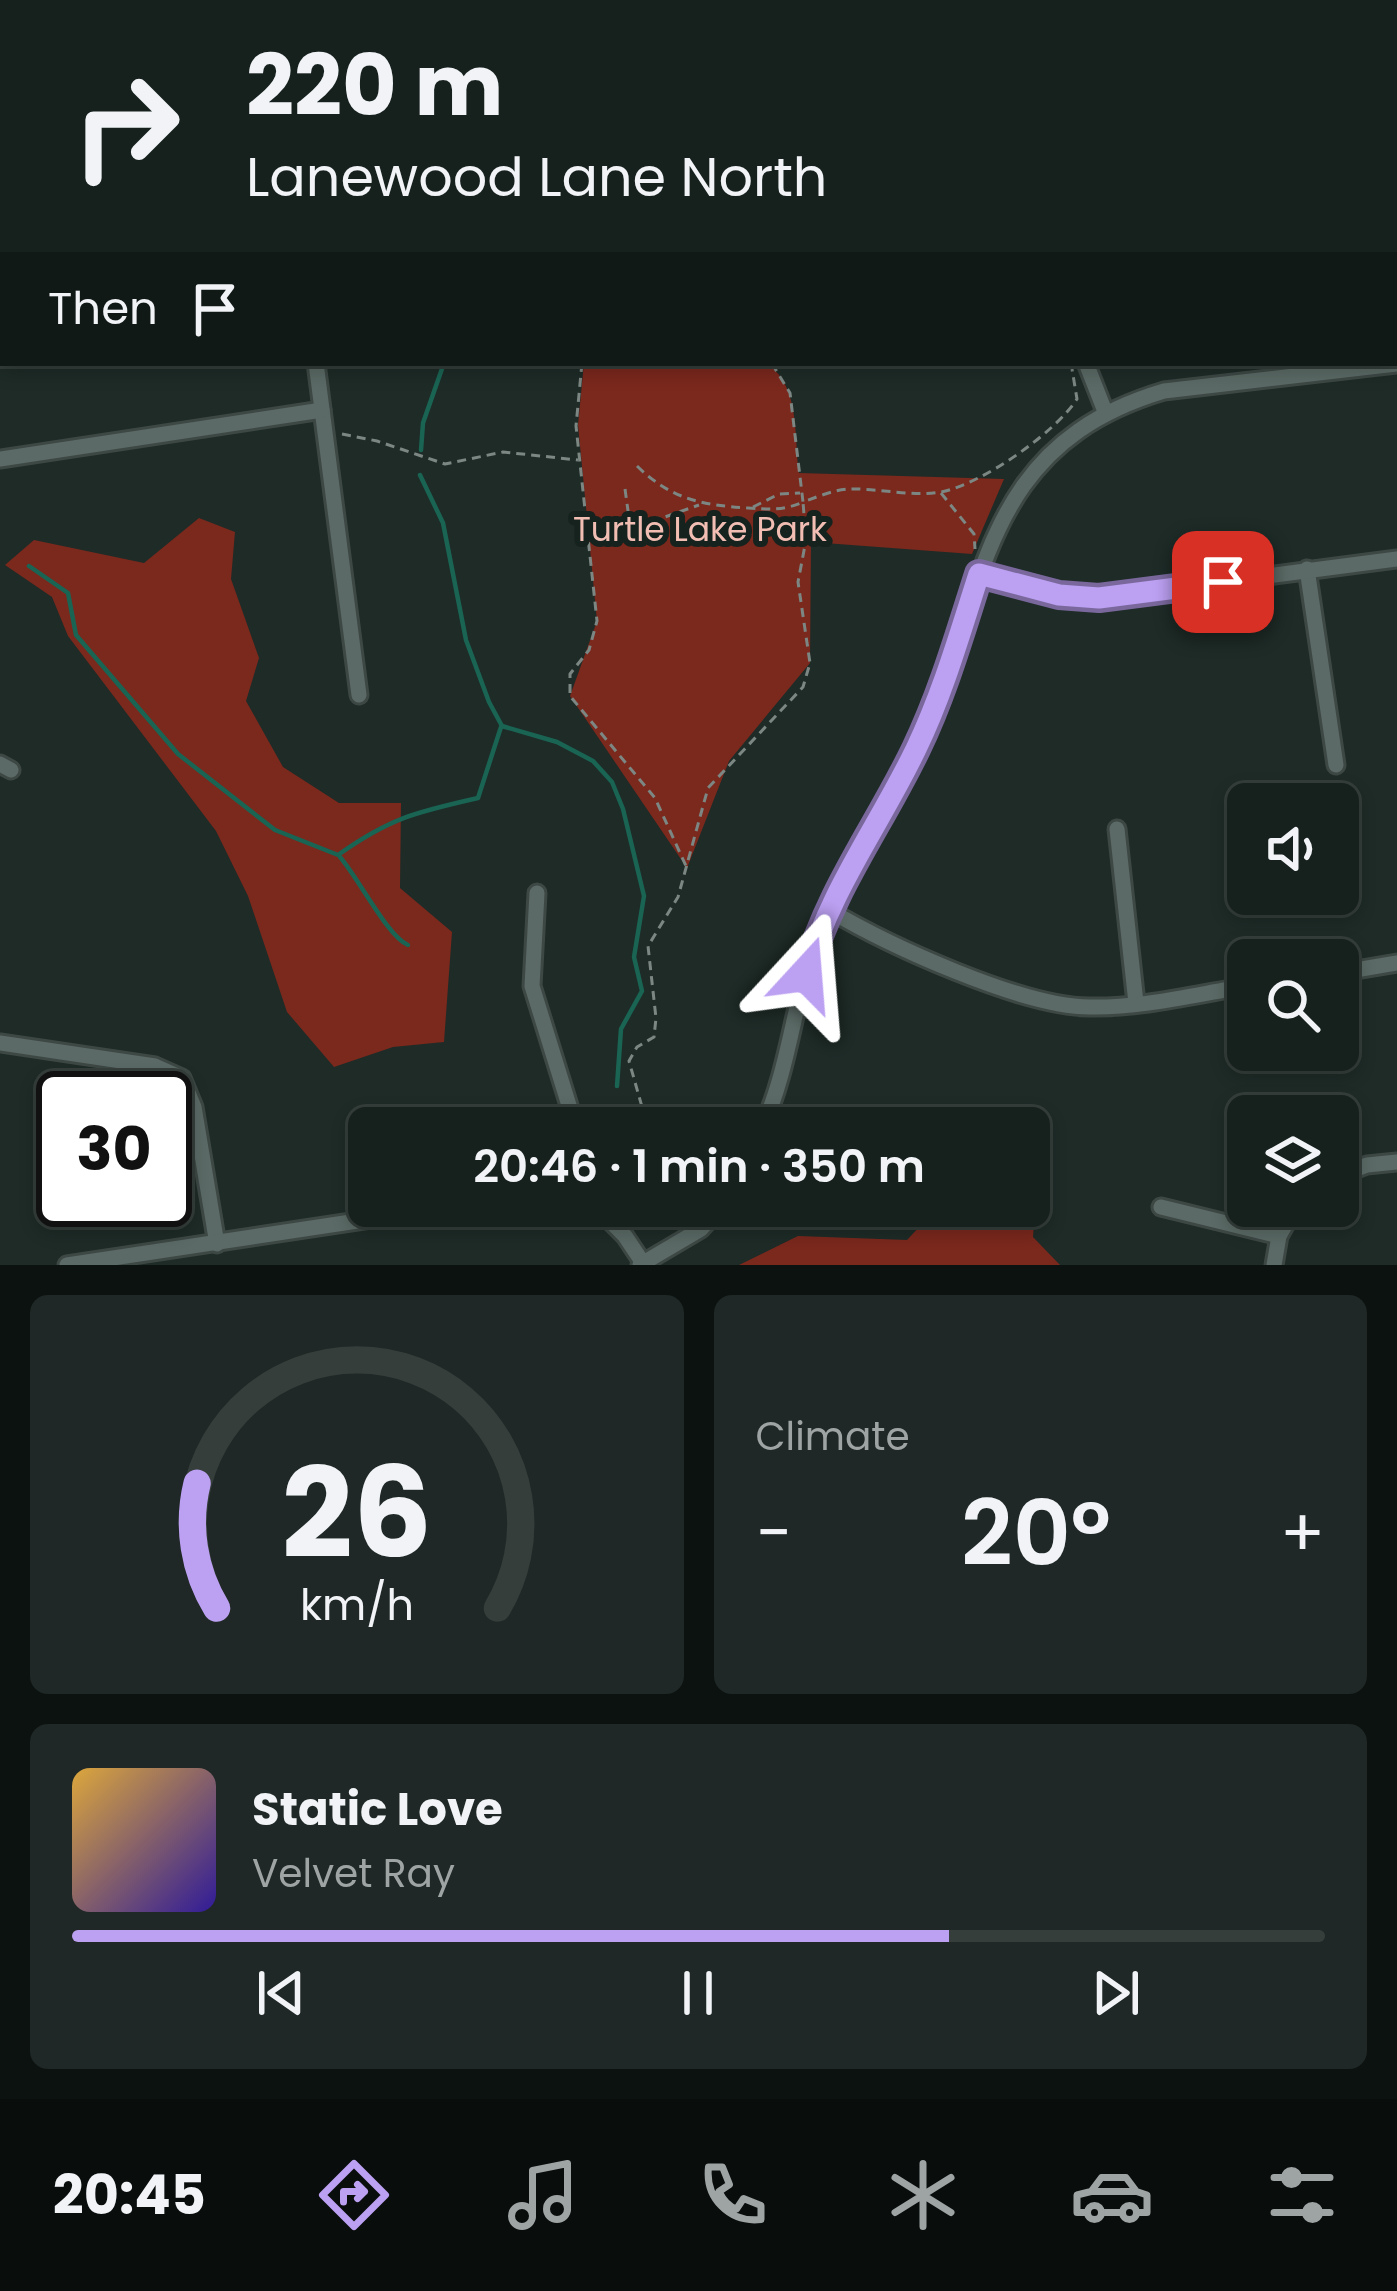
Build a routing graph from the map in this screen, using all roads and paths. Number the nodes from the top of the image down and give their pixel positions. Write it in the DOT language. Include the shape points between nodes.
graph roads {
  1 [pos="316,366"];
  2 [pos="582,366"];
  3 [pos="775,366"];
  4 [pos="1072,366"];
  5 [pos="1087,366"];
  6 [pos="1380,366"];
  7 [pos="322,410"];
  8 [pos="1106,414"];
  9 [pos="326,431"];
  10 [pos="0,459"];
  11 [pos="580,460"];
  12 [pos="637,466"];
  13 [pos="626,489"];
  14 [pos="802,492"];
  15 [pos="940,492"];
  16 [pos="803,502"];
  17 [pos="700,504"];
  18 [pos="751,508"];
  19 [pos="629,520"];
  20 [pos="590,524"];
  21 [pos="1397,559"];
  22 [pos="982,566"];
  23 [pos="1307,569"];
  24 [pos="359,694"];
  25 [pos="1336,765"];
  26 [pos="1117,829"];
  27 [pos="687,868"];
  28 [pos="537,893"];
  29 [pos="829,910"];
  30 [pos="1397,963"];
  31 [pos="1359,969"];
  32 [pos="1227,989"];
  33 [pos="1136,1003"];
  34 [pos="0,1043"];
  35 [pos="569,1107"];
  36 [pos="642,1107"];
  37 [pos="768,1107"];
  38 [pos="1397,1162"];
  39 [pos="1359,1168"];
  40 [pos="1161,1207"];
  41 [pos="348,1223"];
  42 [pos="617,1227"];
  43 [pos="702,1227"];
  44 [pos="1285,1227"];
  45 [pos="1280,1236"];
  46 [pos="217,1244"];
  47 [pos="641,1264"];
  48 [pos="67,1265"];
  49 [pos="1274,1265"];
  1 -- 7 [label="street"];
  2 -- 11 [label="path"];
  3 -- 14 [label="path" via="790,393"];
  4 -- 15 [label="path" via="1078,388 1068,412 1015,458"];
  5 -- 8 [label="street"];
  6 -- 8 [label="street" via="1164,392"];
  7 -- 9 [label="street"];
  7 -- 10 [label="street"];
  8 -- 22 [label="street" via="1030,473"];
  9 -- 11 [label="path" via="445,464 503,452"];
  9 -- 24 [label="street"];
  11 -- 20 [label="path"];
  12 -- 17 [label="path"];
  13 -- 19 [label="path"];
  14 -- 16 [label="path"];
  14 -- 18 [label="path"];
  15 -- 16 [label="path" via="842,489"];
  15 -- 22 [label="path" via="974,534"];
  16 -- 18 [label="path"];
  16 -- 27 [label="path" via="798,582 810,663 803,687 708,788"];
  17 -- 18 [label="path"];
  17 -- 19 [label="path"];
  19 -- 20 [label="path"];
  20 -- 27 [label="path" via="597,621 589,650 570,674 570,696 655,797"];
  21 -- 23 [label="street"];
  22 -- 23 [label="street" via="1059,595 1099,598"];
  22 -- 29 [label="street" via="932,715"];
  23 -- 25 [label="street"];
  26 -- 33 [label="street"];
  27 -- 36 [label="path" via="648,946 654,1037 629,1061"];
  28 -- 35 [label="street" via="532,986"];
  29 -- 33 [label="street" via="1001,989 1088,1008"];
  29 -- 37 [label="street"];
  30 -- 31 [label="street"];
  32 -- 33 [label="street"];
  34 -- 46 [label="street" via="155,1066 182,1078"];
  38 -- 39 [label="street"];
  40 -- 45 [label="street"];
  41 -- 46 [label="street"];
  42 -- 47 [label="street"];
  43 -- 47 [label="street"];
  44 -- 45 [label="street"];
  45 -- 49 [label="street"];
  46 -- 48 [label="street"];
}
